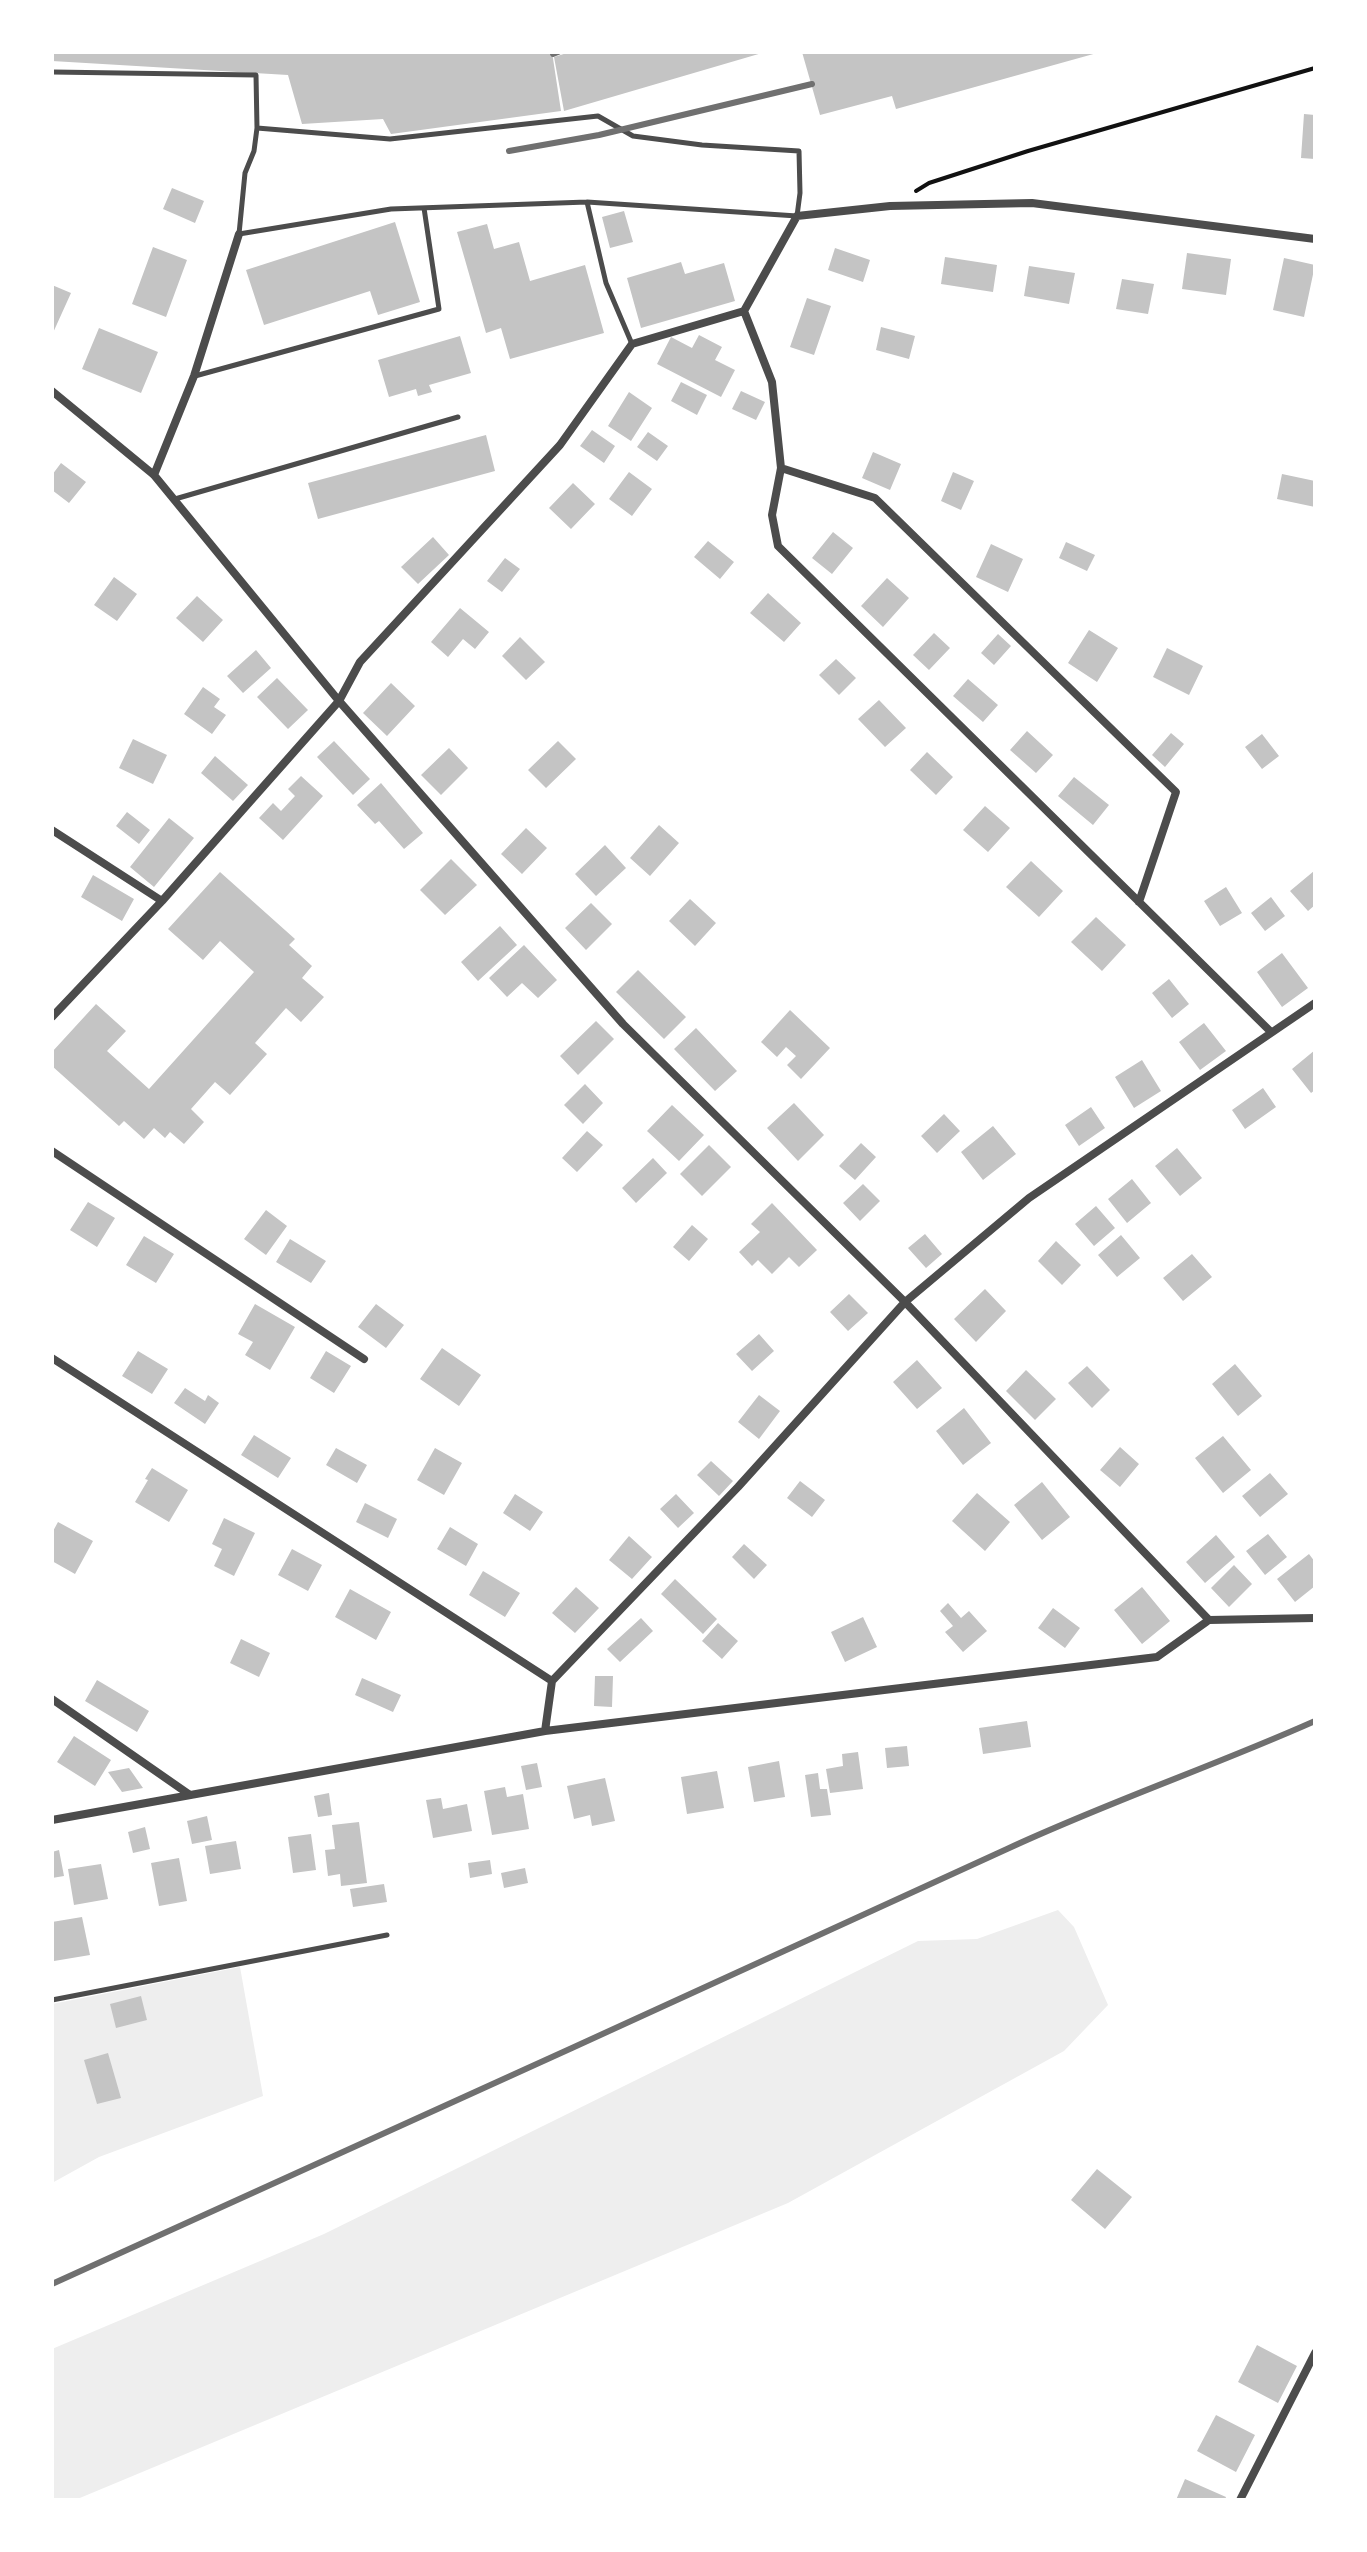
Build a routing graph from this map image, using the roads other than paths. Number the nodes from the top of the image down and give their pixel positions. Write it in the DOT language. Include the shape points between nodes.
graph roads {
  1 [pos="52,72"];
  2 [pos="257,128"];
  3 [pos="587,202"];
  4 [pos="424,208"];
  5 [pos="797,216"];
  6 [pos="239,234"];
  7 [pos="1315,239"];
  8 [pos="744,311"];
  9 [pos="632,344"];
  10 [pos="194,376"];
  11 [pos="52,391"];
  12 [pos="458,417"];
  13 [pos="781,468"];
  14 [pos="154,475"];
  15 [pos="174,499"];
  16 [pos="339,701"];
  17 [pos="52,830"];
  18 [pos="162,901"];
  19 [pos="1139,902"];
  20 [pos="1315,1003"];
  21 [pos="52,1017"];
  22 [pos="1270,1031"];
  23 [pos="52,1151"];
  24 [pos="905,1302"];
  25 [pos="52,1358"];
  26 [pos="364,1359"];
  27 [pos="1315,1618"];
  28 [pos="1209,1620"];
  29 [pos="552,1681"];
  30 [pos="52,1699"];
  31 [pos="545,1731"];
  32 [pos="190,1795"];
  33 [pos="52,1820"];
  34 [pos="387,1935"];
  35 [pos="52,2000"];
  36 [pos="1315,2353"];
  37 [pos="1240,2500"];
  1 -- 2 [label="lane" via="256,75"];
  2 -- 5 [label="lane" via="390,139 598,116 633,136 799,151"];
  2 -- 6 [label="lane" via="245,173"];
  3 -- 4 [label="lane"];
  3 -- 5 [label="lane"];
  3 -- 9 [label="lane" via="606,283"];
  4 -- 6 [label="lane"];
  4 -- 10 [label="lane" via="439,309"];
  5 -- 7 [label="street" via="890,206 1032,203"];
  5 -- 8 [label="street"];
  6 -- 10 [label="street"];
  8 -- 9 [label="street"];
  8 -- 13 [label="street" via="772,382"];
  9 -- 16 [label="street" via="560,445 360,662"];
  10 -- 14 [label="street"];
  11 -- 14 [label="street"];
  12 -- 15 [label="lane"];
  13 -- 19 [label="street" via="772,515 778,546"];
  13 -- 19 [label="street" via="875,498 1176,792"];
  14 -- 15 [label="street"];
  15 -- 16 [label="street"];
  16 -- 18 [label="street"];
  16 -- 24 [label="street" via="623,1024"];
  17 -- 18 [label="street"];
  18 -- 21 [label="street"];
  19 -- 22 [label="street"];
  20 -- 22 [label="street"];
  22 -- 24 [label="street" via="1029,1198"];
  23 -- 26 [label="street"];
  24 -- 28 [label="street"];
  24 -- 29 [label="street"];
  25 -- 29 [label="street"];
  27 -- 28 [label="street"];
  28 -- 31 [label="street" via="1157,1657"];
  29 -- 31 [label="street"];
  30 -- 32 [label="street"];
  31 -- 32 [label="street"];
  32 -- 33 [label="street"];
  34 -- 35 [label="lane"];
  36 -- 37 [label="street"];
}
